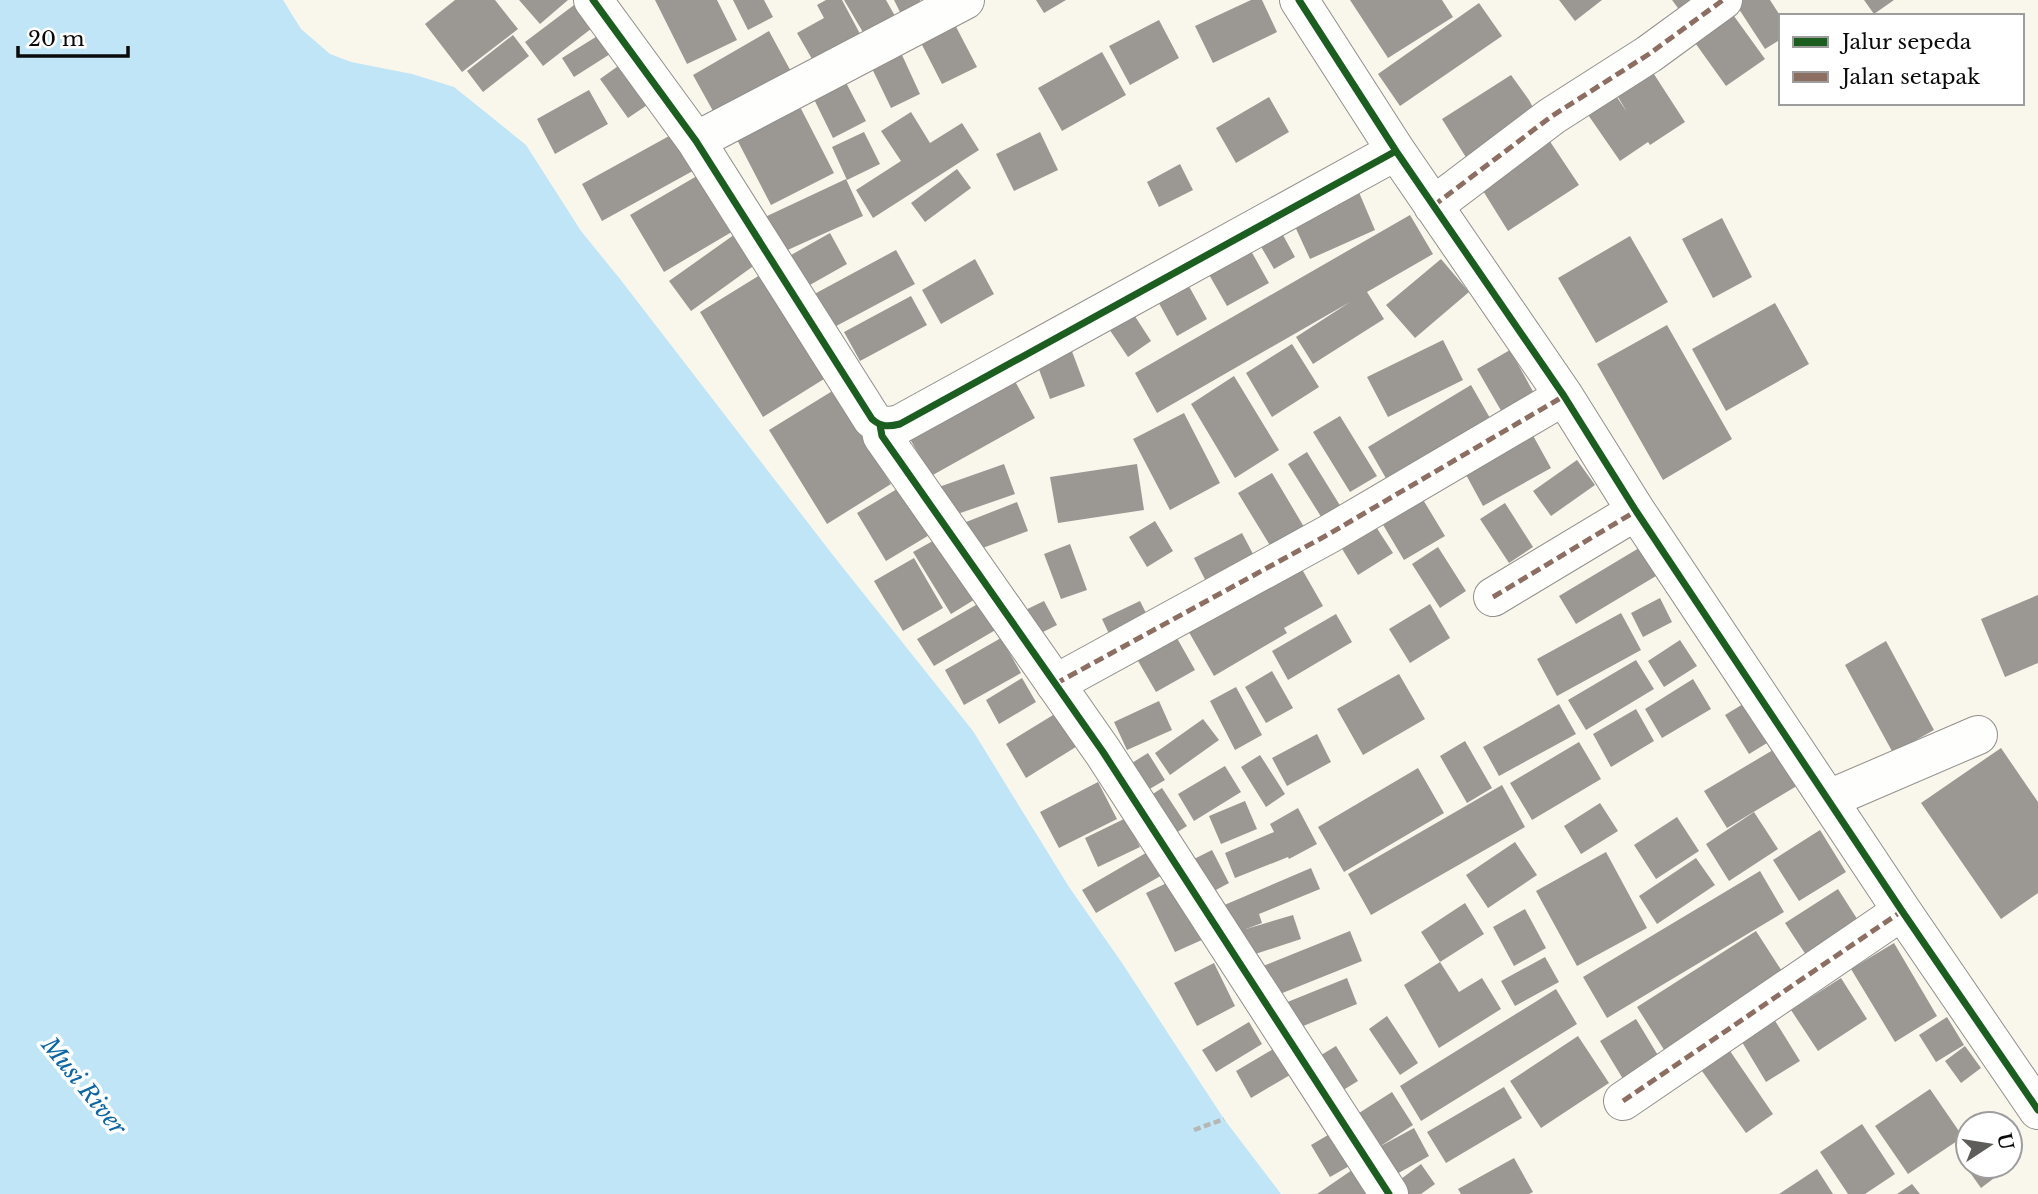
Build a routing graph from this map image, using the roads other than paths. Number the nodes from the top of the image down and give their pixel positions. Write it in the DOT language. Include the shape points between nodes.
graph roads {
  1 [pos="593,0"];
  2 [pos="965,0"];
  3 [pos="1299,0"];
  4 [pos="1723,0"];
  5 [pos="696,141"];
  6 [pos="1396,151"];
  7 [pos="1433,206"];
  8 [pos="1564,396"];
  9 [pos="880,425"];
  10 [pos="1636,512"];
  11 [pos="1493,597"];
  12 [pos="1055,684"];
  13 [pos="1979,735"];
  14 [pos="1829,799"];
  15 [pos="1902,911"];
  16 [pos="1623,1101"];
  17 [pos="2038,1110"];
  18 [pos="1389,1194"];
  1 -- 5 [label="street"];
  2 -- 5 [label="street"];
  3 -- 6 [label="street"];
  4 -- 7 [label="street" via="1552,116"];
  5 -- 9 [label="street"];
  6 -- 7 [label="street"];
  6 -- 9 [label="street" via="900,425"];
  7 -- 8 [label="street"];
  8 -- 10 [label="street"];
  8 -- 12 [label="street" via="1329,534"];
  9 -- 12 [label="street" via="882,436"];
  10 -- 11 [label="street"];
  10 -- 14 [label="street"];
  12 -- 18 [label="street"];
  13 -- 14 [label="street"];
  14 -- 15 [label="street"];
  15 -- 16 [label="street"];
  15 -- 17 [label="street"];
}
